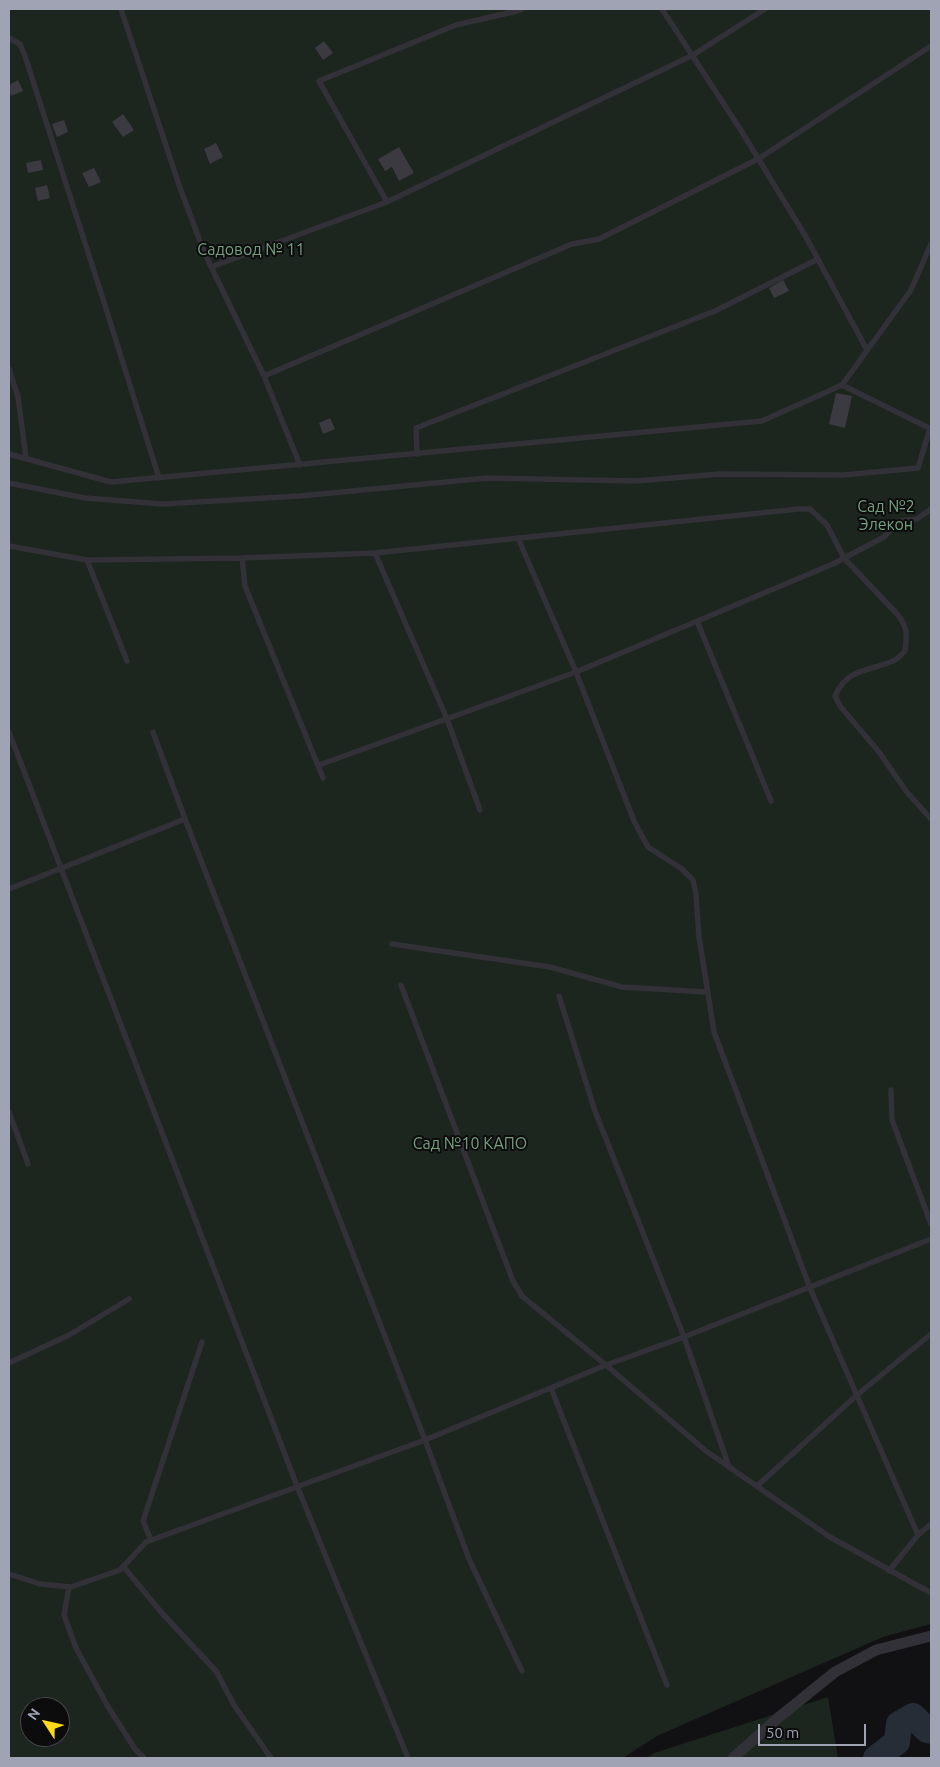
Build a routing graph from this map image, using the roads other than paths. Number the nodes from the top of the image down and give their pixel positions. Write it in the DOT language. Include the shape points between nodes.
graph roads {
  1 [pos="121,9"];
  2 [pos="522,9"];
  3 [pos="662,9"];
  4 [pos="764,9"];
  5 [pos="9,38"];
  6 [pos="931,46"];
  7 [pos="692,55"];
  8 [pos="758,159"];
  9 [pos="387,202"];
  10 [pos="931,244"];
  11 [pos="818,259"];
  12 [pos="212,268"];
  13 [pos="867,350"];
  14 [pos="9,369"];
  15 [pos="264,376"];
  16 [pos="842,385"];
  17 [pos="930,429"];
  18 [pos="9,454"];
  19 [pos="417,454"];
  20 [pos="26,458"];
  21 [pos="300,465"];
  22 [pos="159,478"];
  23 [pos="9,483"];
  24 [pos="931,509"];
  25 [pos="518,538"];
  26 [pos="9,546"];
  27 [pos="375,553"];
  28 [pos="242,558"];
  29 [pos="844,558"];
  30 [pos="87,560"];
  31 [pos="697,621"];
  32 [pos="127,661"];
  33 [pos="576,672"];
  34 [pos="447,719"];
  35 [pos="9,732"];
  36 [pos="153,732"];
  37 [pos="319,766"];
  38 [pos="323,778"];
  39 [pos="771,801"];
  40 [pos="480,810"];
  41 [pos="185,819"];
  42 [pos="931,819"];
  43 [pos="62,869"];
  44 [pos="9,889"];
  45 [pos="392,944"];
  46 [pos="401,985"];
  47 [pos="707,992"];
  48 [pos="559,996"];
  49 [pos="891,1090"];
  50 [pos="9,1112"];
  51 [pos="28,1164"];
  52 [pos="931,1224"];
  53 [pos="931,1239"];
  54 [pos="810,1288"];
  55 [pos="129,1299"];
  56 [pos="931,1334"];
  57 [pos="684,1338"];
  58 [pos="202,1342"];
  59 [pos="9,1363"];
  60 [pos="606,1365"];
  61 [pos="551,1388"];
  62 [pos="857,1395"];
  63 [pos="426,1440"];
  64 [pos="729,1467"];
  65 [pos="297,1486"];
  66 [pos="757,1486"];
  67 [pos="931,1524"];
  68 [pos="918,1535"];
  69 [pos="151,1540"];
  70 [pos="123,1566"];
  71 [pos="889,1571"];
  72 [pos="9,1574"];
  73 [pos="69,1587"];
  74 [pos="931,1593"];
  75 [pos="931,1636"];
  76 [pos="522,1671"];
  77 [pos="667,1685"];
  78 [pos="144,1758"];
  79 [pos="271,1758"];
  80 [pos="408,1758"];
  81 [pos="733,1758"];
  1 -- 12 [label="lane" via="179,185"];
  2 -- 9 [label="lane" via="456,25 319,81"];
  3 -- 7 [label="lane"];
  4 -- 7 [label="lane"];
  5 -- 22 [label="lane" via="20,44"];
  6 -- 8 [label="lane"];
  7 -- 8 [label="lane"];
  7 -- 9 [label="lane"];
  8 -- 11 [label="lane"];
  8 -- 15 [label="lane" via="599,239 572,244"];
  9 -- 12 [label="lane"];
  10 -- 13 [label="lane" via="911,290"];
  11 -- 13 [label="lane"];
  11 -- 19 [label="lane" via="715,311 416,428"];
  12 -- 15 [label="lane"];
  13 -- 16 [label="lane"];
  14 -- 20 [label="lane" via="18,397"];
  15 -- 21 [label="lane"];
  16 -- 17 [label="lane"];
  16 -- 19 [label="lane" via="762,421"];
  17 -- 23 [label="lane" via="918,468 843,475 720,474 636,482 487,478 300,496 162,504 85,498"];
  18 -- 20 [label="lane"];
  19 -- 21 [label="lane"];
  20 -- 22 [label="lane" via="111,482"];
  21 -- 22 [label="lane"];
  24 -- 29 [label="lane" via="917,519 900,521 884,537"];
  25 -- 27 [label="lane"];
  25 -- 29 [label="lane" via="810,509 828,525"];
  25 -- 33 [label="lane"];
  26 -- 30 [label="lane"];
  27 -- 28 [label="lane"];
  27 -- 34 [label="lane"];
  28 -- 30 [label="lane"];
  28 -- 37 [label="lane" via="245,586"];
  29 -- 31 [label="lane"];
  29 -- 42 [label="lane" via="898,615 905,624 907,635 905,651 895,661 869,667 847,678 835,696"];
  30 -- 32 [label="lane"];
  31 -- 33 [label="lane"];
  31 -- 39 [label="lane"];
  33 -- 34 [label="lane"];
  33 -- 47 [label="lane" via="634,821 648,847 693,880"];
  34 -- 37 [label="lane"];
  34 -- 40 [label="lane"];
  35 -- 43 [label="lane"];
  36 -- 41 [label="lane"];
  37 -- 38 [label="lane"];
  41 -- 43 [label="lane"];
  41 -- 63 [label="lane"];
  43 -- 44 [label="lane"];
  43 -- 65 [label="lane"];
  45 -- 47 [label="lane" via="550,967 622,987"];
  46 -- 60 [label="lane" via="513,1281 522,1296"];
  47 -- 54 [label="lane" via="714,1032"];
  48 -- 57 [label="lane" via="595,1111"];
  49 -- 52 [label="lane" via="892,1120"];
  50 -- 51 [label="lane"];
  53 -- 54 [label="lane"];
  54 -- 57 [label="lane"];
  54 -- 62 [label="lane"];
  55 -- 59 [label="lane" via="69,1335"];
  56 -- 62 [label="lane"];
  57 -- 60 [label="lane"];
  57 -- 64 [label="lane"];
  58 -- 69 [label="lane" via="143,1522"];
  60 -- 61 [label="lane"];
  60 -- 64 [label="lane"];
  61 -- 63 [label="lane"];
  61 -- 77 [label="lane"];
  62 -- 66 [label="lane"];
  62 -- 68 [label="lane"];
  63 -- 65 [label="lane"];
  63 -- 76 [label="lane" via="469,1559"];
  64 -- 66 [label="lane"];
  65 -- 69 [label="lane"];
  65 -- 80 [label="lane"];
  66 -- 71 [label="lane" via="830,1537"];
  67 -- 68 [label="lane"];
  68 -- 71 [label="lane"];
  69 -- 70 [label="lane"];
  70 -- 73 [label="lane" via="120,1570"];
  70 -- 79 [label="lane" via="216,1671 234,1705"];
  71 -- 74 [label="lane"];
  72 -- 73 [label="lane" via="40,1584"];
  73 -- 78 [label="lane" via="64,1615 76,1648 134,1749"];
  75 -- 81 [label="street" via="876,1650 835,1672"];
}
